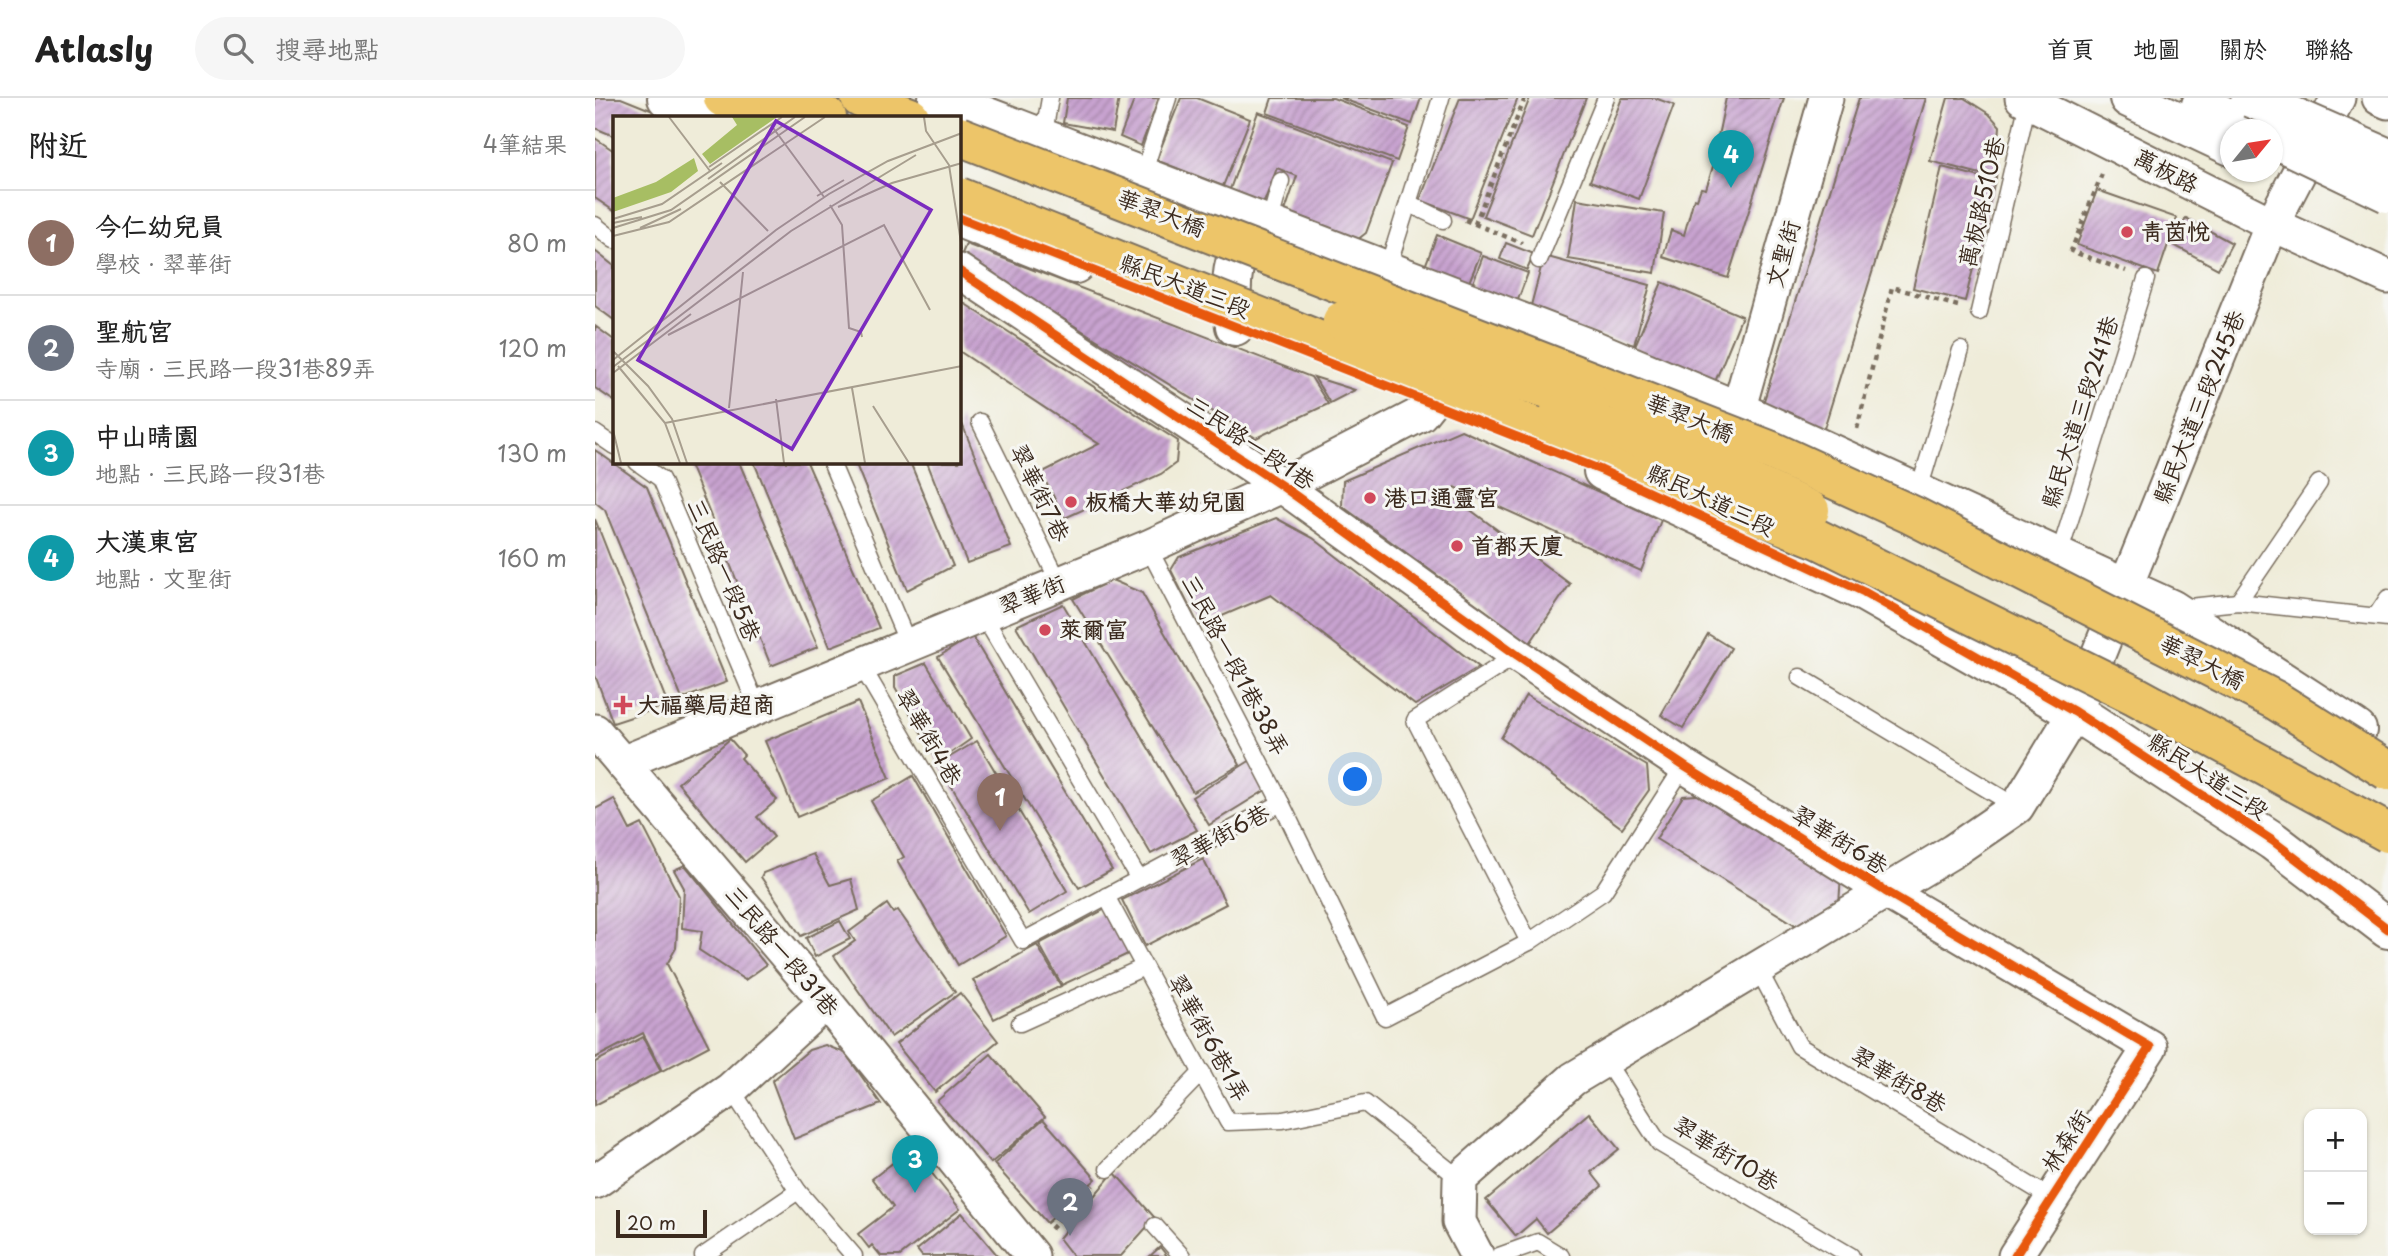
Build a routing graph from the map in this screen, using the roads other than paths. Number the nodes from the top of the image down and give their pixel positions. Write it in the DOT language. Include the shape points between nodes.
graph roads {
  1 [pos="667,98"];
  2 [pos="723,98"];
  3 [pos="779,98"];
  4 [pos="860,98"];
  5 [pos="938,98"];
  6 [pos="1050,98"];
  7 [pos="1168,98"];
  8 [pos="1441,98"];
  9 [pos="1606,98"];
  10 [pos="1826,98"];
  11 [pos="2129,98"];
  12 [pos="2187,98"];
  13 [pos="2251,98"];
  14 [pos="2304,98"];
  15 [pos="2338,98"];
  16 [pos="2379,98"];
  17 [pos="2025,100"];
  18 [pos="2388,102"];
  19 [pos="708,116"];
  20 [pos="762,116"];
  21 [pos="824,116"];
  22 [pos="907,116"];
  23 [pos="2231,119"];
  24 [pos="2388,134"];
  25 [pos="961,137"];
  26 [pos="1043,139"];
  27 [pos="2220,141"];
  28 [pos="2283,143"];
  29 [pos="2388,158"];
  30 [pos="961,171"];
  31 [pos="2283,171"];
  32 [pos="1142,177"];
  33 [pos="1281,181"];
  34 [pos="2388,193"];
  35 [pos="961,198"];
  36 [pos="1408,203"];
  37 [pos="961,219"];
  38 [pos="1443,220"];
  39 [pos="2388,220"];
  40 [pos="595,225"];
  41 [pos="1269,225"];
  42 [pos="2272,225"];
  43 [pos="613,239"];
  44 [pos="1540,256"];
  45 [pos="1387,270"];
  46 [pos="961,272"];
  47 [pos="2388,277"];
  48 [pos="2147,279"];
  49 [pos="1427,286"];
  50 [pos="1979,312"];
  51 [pos="1235,326"];
  52 [pos="1961,350"];
  53 [pos="1429,404"];
  54 [pos="1731,408"];
  55 [pos="980,422"];
  56 [pos="595,433"];
  57 [pos="613,445"];
  58 [pos="1772,451"];
  59 [pos="639,464"];
  60 [pos="832,464"];
  61 [pos="2319,483"];
  62 [pos="1282,486"];
  63 [pos="1917,495"];
  64 [pos="1148,547"];
  65 [pos="2058,558"];
  66 [pos="1060,584"];
  67 [pos="2125,589"];
  68 [pos="2388,598"];
  69 [pos="2238,601"];
  70 [pos="2171,609"];
  71 [pos="983,615"];
  72 [pos="2382,617"];
  73 [pos="909,646"];
  74 [pos="1517,655"];
  75 [pos="861,665"];
  76 [pos="1800,677"];
  77 [pos="757,706"];
  78 [pos="2075,712"];
  79 [pos="595,731"];
  80 [pos="2388,750"];
  81 [pos="622,763"];
  82 [pos="1684,766"];
  83 [pos="2388,771"];
  84 [pos="1281,803"];
  85 [pos="2017,807"];
  86 [pos="2388,832"];
  87 [pos="1139,879"];
  88 [pos="1885,891"];
  89 [pos="1106,896"];
  90 [pos="2388,929"];
  91 [pos="1023,941"];
  92 [pos="1529,942"];
  93 [pos="1145,967"];
  94 [pos="1757,967"];
  95 [pos="826,1002"];
  96 [pos="1020,1023"];
  97 [pos="2150,1047"];
  98 [pos="1605,1060"];
  99 [pos="1202,1072"];
  100 [pos="731,1089"];
  101 [pos="1108,1169"];
  102 [pos="1460,1179"];
  103 [pos="595,1182"];
  104 [pos="798,1191"];
  105 [pos="2051,1198"];
  106 [pos="1155,1226"];
  107 [pos="1030,1254"];
  108 [pos="703,1256"];
  109 [pos="854,1256"];
  110 [pos="1182,1256"];
  111 [pos="1477,1256"];
  112 [pos="1499,1256"];
  113 [pos="1561,1256"];
  114 [pos="1851,1256"];
  115 [pos="2015,1256"];
  1 -- 19 [label="street"];
  2 -- 20 [label="highway"];
  3 -- 21 [label="highway"];
  4 -- 22 [label="highway"];
  5 -- 26 [label="street"];
  6 -- 26 [label="lane"];
  7 -- 32 [label="lane"];
  8 -- 36 [label="lane"];
  9 -- 44 [label="lane"];
  10 -- 54 [label="street, 文聖街"];
  11 -- 27 [label="street"];
  12 -- 23 [label="street"];
  13 -- 29 [label="street, bridge"];
  14 -- 24 [label="street"];
  15 -- 42 [label="street, 縣民大道三段245巷"];
  16 -- 18 [label="street"];
  17 -- 42 [label="street, 萬板路"];
  17 -- 50 [label="lane, 萬板路510巷"];
  25 -- 58 [label="highway, 華翠大橋, bridge"];
  26 -- 32 [label="street"];
  28 -- 34 [label="street, bridge"];
  30 -- 58 [label="highway, bridge" via="1432,354"];
  31 -- 39 [label="street"];
  32 -- 41 [label="street"];
  33 -- 41 [label="lane"];
  35 -- 86 [label="highway, bridge" via="1818,539 2136,696"];
  36 -- 38 [label="lane"];
  36 -- 45 [label="lane"];
  37 -- 51 [label="street, 縣民大道三段"];
  40 -- 43 [label="lane"];
  41 -- 45 [label="street"];
  41 -- 51 [label="street" via="1252,232 1237,255 1230,295"];
  42 -- 47 [label="street, 萬板路"];
  42 -- 67 [label="street, 縣民大道三段245巷"];
  45 -- 49 [label="street"];
  46 -- 62 [label="street, 三民路一段1巷"];
  48 -- 65 [label="lane, 縣民大道三段241巷"];
  49 -- 53 [label="street" via="1449,311 1448,365"];
  49 -- 54 [label="street"];
  51 -- 53 [label="street, 縣民大道三段"];
  52 -- 63 [label="lane"];
  53 -- 62 [label="street, 翠華街" via="1421,414"];
  53 -- 78 [label="street, 縣民大道三段" via="1601,470 1864,592"];
  53 -- 86 [label="highway, bridge" via="1506,401 1598,423 1701,461 1993,596 2247,725"];
  54 -- 63 [label="street"];
  54 -- 67 [label="street" via="1777,447 2083,594"];
  55 -- 66 [label="lane, 翠華街7巷"];
  56 -- 57 [label="lane"];
  58 -- 83 [label="highway, 華翠大橋, bridge" via="1912,515 2263,694"];
  59 -- 77 [label="lane, 三民路一段5巷" via="661,479"];
  60 -- 73 [label="lane"];
  61 -- 69 [label="lane"];
  62 -- 64 [label="street, 翠華街"];
  62 -- 74 [label="street, 三民路一段1巷"];
  63 -- 65 [label="street"];
  64 -- 66 [label="street, 翠華街"];
  64 -- 84 [label="lane, 三民路一段1巷38弄"];
  65 -- 67 [label="street"];
  66 -- 71 [label="street, 翠華街"];
  67 -- 70 [label="street"];
  67 -- 78 [label="street, 縣民大道三段245巷"];
  68 -- 72 [label="lane"];
  69 -- 70 [label="lane"];
  69 -- 72 [label="lane"];
  70 -- 80 [label="street"];
  71 -- 73 [label="street, 翠華街"];
  71 -- 87 [label="lane"];
  73 -- 75 [label="street, 翠華街"];
  74 -- 82 [label="street, 翠華街6巷"];
  74 -- 92 [label="lane" via="1415,720"];
  75 -- 77 [label="street, 翠華街"];
  75 -- 91 [label="lane, 翠華街4巷"];
  76 -- 85 [label="lane"];
  77 -- 81 [label="street, 翠華街"];
  78 -- 85 [label="street, 縣民大道三段245巷"];
  78 -- 90 [label="street, 縣民大道三段" via="2273,841"];
  79 -- 81 [label="street, 三民路一段31巷"];
  81 -- 95 [label="street, 三民路一段31巷"];
  82 -- 88 [label="street, 翠華街6巷"];
  82 -- 92 [label="lane, 翠華街6巷" via="1603,892"];
  84 -- 87 [label="lane, 翠華街6巷"];
  84 -- 92 [label="lane, 翠華街6巷" via="1385,1017"];
  85 -- 88 [label="street"];
  87 -- 89 [label="lane, 翠華街6巷"];
  88 -- 94 [label="street, 翠華街6巷"];
  88 -- 97 [label="street, 翠華街6巷"];
  89 -- 91 [label="lane, 翠華街6巷"];
  89 -- 93 [label="lane, 翠華街6巷1弄"];
  93 -- 96 [label="lane"];
  93 -- 99 [label="lane, 翠華街6巷1弄"];
  94 -- 98 [label="street, 翠華街6巷"];
  94 -- 105 [label="lane, 翠華街8巷" via="1799,1046"];
  95 -- 100 [label="street"];
  95 -- 107 [label="street, 三民路一段31巷"];
  97 -- 105 [label="street, 林森街"];
  98 -- 102 [label="street, 翠華街6巷" via="1573,1079"];
  98 -- 114 [label="lane, 翠華街10巷" via="1659,1143"];
  99 -- 101 [label="lane"];
  99 -- 102 [label="lane, 翠華街6巷1弄" via="1228,1122 1283,1120 1365,1103"];
  100 -- 103 [label="street"];
  100 -- 104 [label="lane"];
  102 -- 111 [label="street" via="1459,1222"];
  104 -- 108 [label="lane"];
  104 -- 109 [label="lane"];
  105 -- 115 [label="street, 林森街"];
  106 -- 110 [label="lane"];
  112 -- 113 [label="lane" via="1538,1242"];
}
